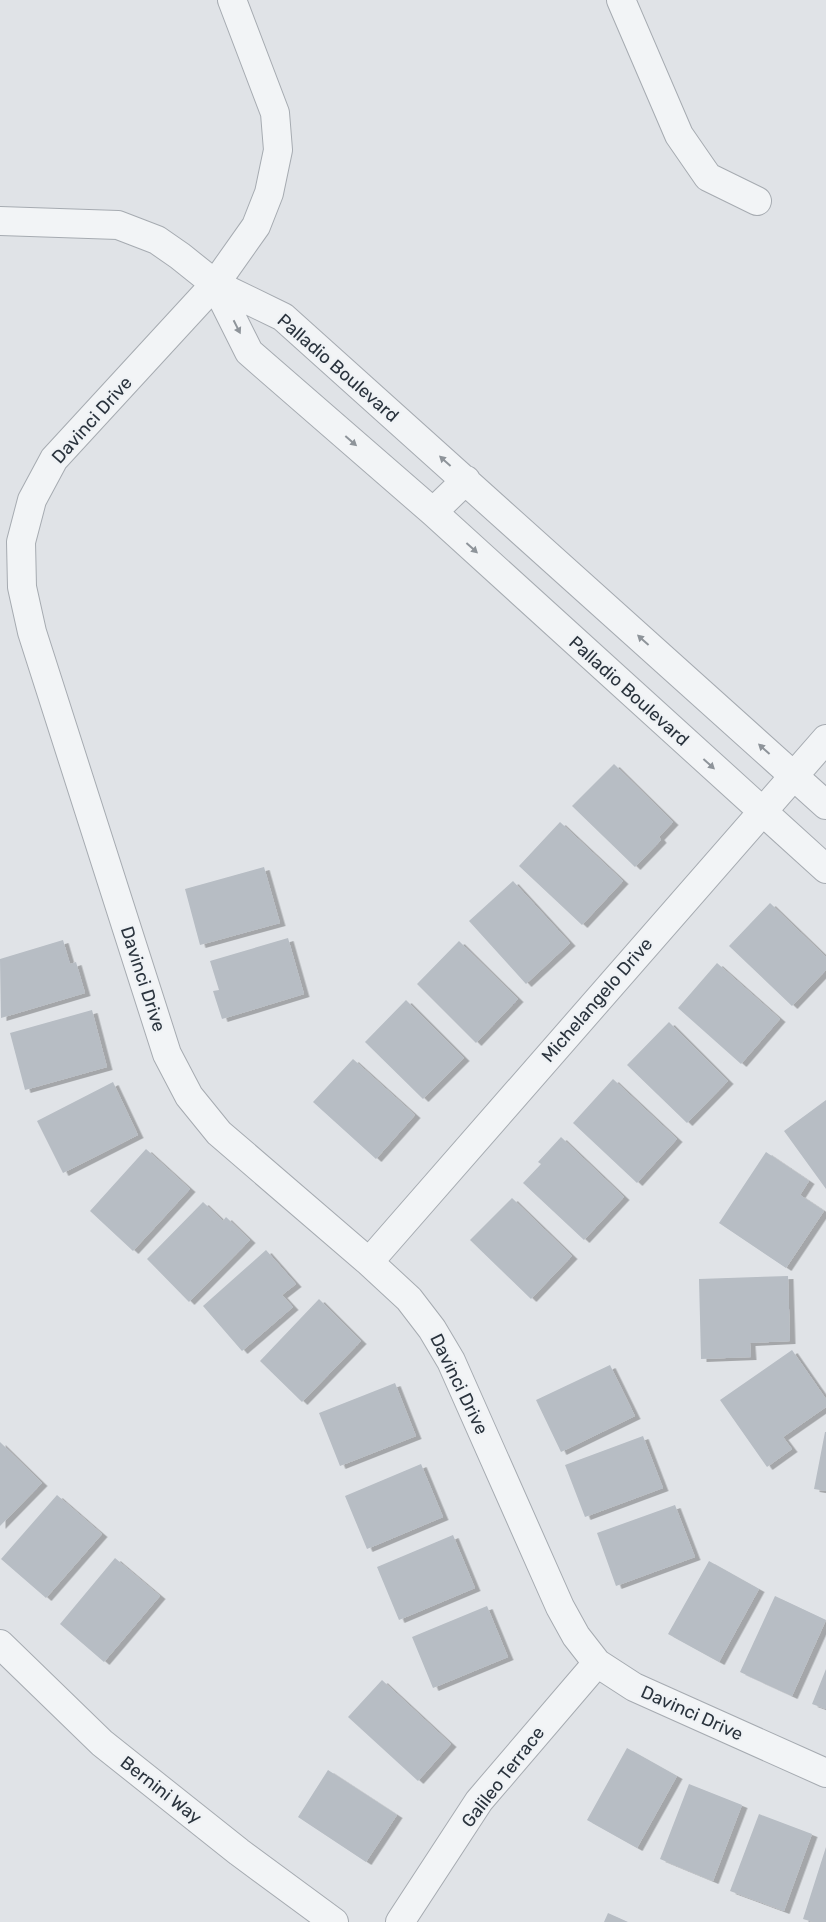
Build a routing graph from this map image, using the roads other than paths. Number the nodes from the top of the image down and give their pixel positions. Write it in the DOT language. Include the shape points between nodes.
graph roads {
  1 [pos="232,0"];
  2 [pos="621,0"];
  3 [pos="757,201"];
  4 [pos="0,221"];
  5 [pos="215,284"];
  6 [pos="466,480"];
  7 [pos="433,512"];
  8 [pos="826,739"];
  9 [pos="793,776"];
  10 [pos="826,805"];
  11 [pos="761,812"];
  12 [pos="826,869"];
  13 [pos="369,1262"];
  14 [pos="0,1644"];
  15 [pos="597,1663"];
  16 [pos="826,1773"];
  17 [pos="334,1922"];
  18 [pos="400,1922"];
  1 -- 5 [label="street, Davinci Drive" via="275,113 278,150 269,193 256,226"];
  2 -- 3 [label="street" via="679,135 708,177"];
  4 -- 5 [label="street" via="118,225 157,240"];
  6 -- 5 [label="street, Palladio Boulevard, one-way" via="283,317"];
  5 -- 7 [label="street, Palladio Boulevard, one-way" via="249,352"];
  5 -- 13 [label="street, Davinci Drive" via="54,459 32,500 21,542 22,587 32,632 167,1054 190,1096 219,1133"];
  6 -- 7 [label="street"];
  9 -- 6 [label="street, Palladio Boulevard, one-way"];
  7 -- 11 [label="street, Palladio Boulevard, one-way"];
  8 -- 9 [label="street, Michelangelo Drive"];
  9 -- 10 [label="street, Palladio Boulevard"];
  9 -- 11 [label="street, Michelangelo Drive"];
  11 -- 12 [label="street, Palladio Boulevard"];
  11 -- 13 [label="street, Michelangelo Drive"];
  13 -- 15 [label="street, Davinci Drive" via="409,1299 432,1328 451,1361 560,1607 576,1636"];
  14 -- 17 [label="street, Bernini Way" via="102,1744"];
  15 -- 16 [label="street, Davinci Drive" via="634,1686"];
  15 -- 18 [label="street, Galileo Terrace" via="479,1801"];
}
